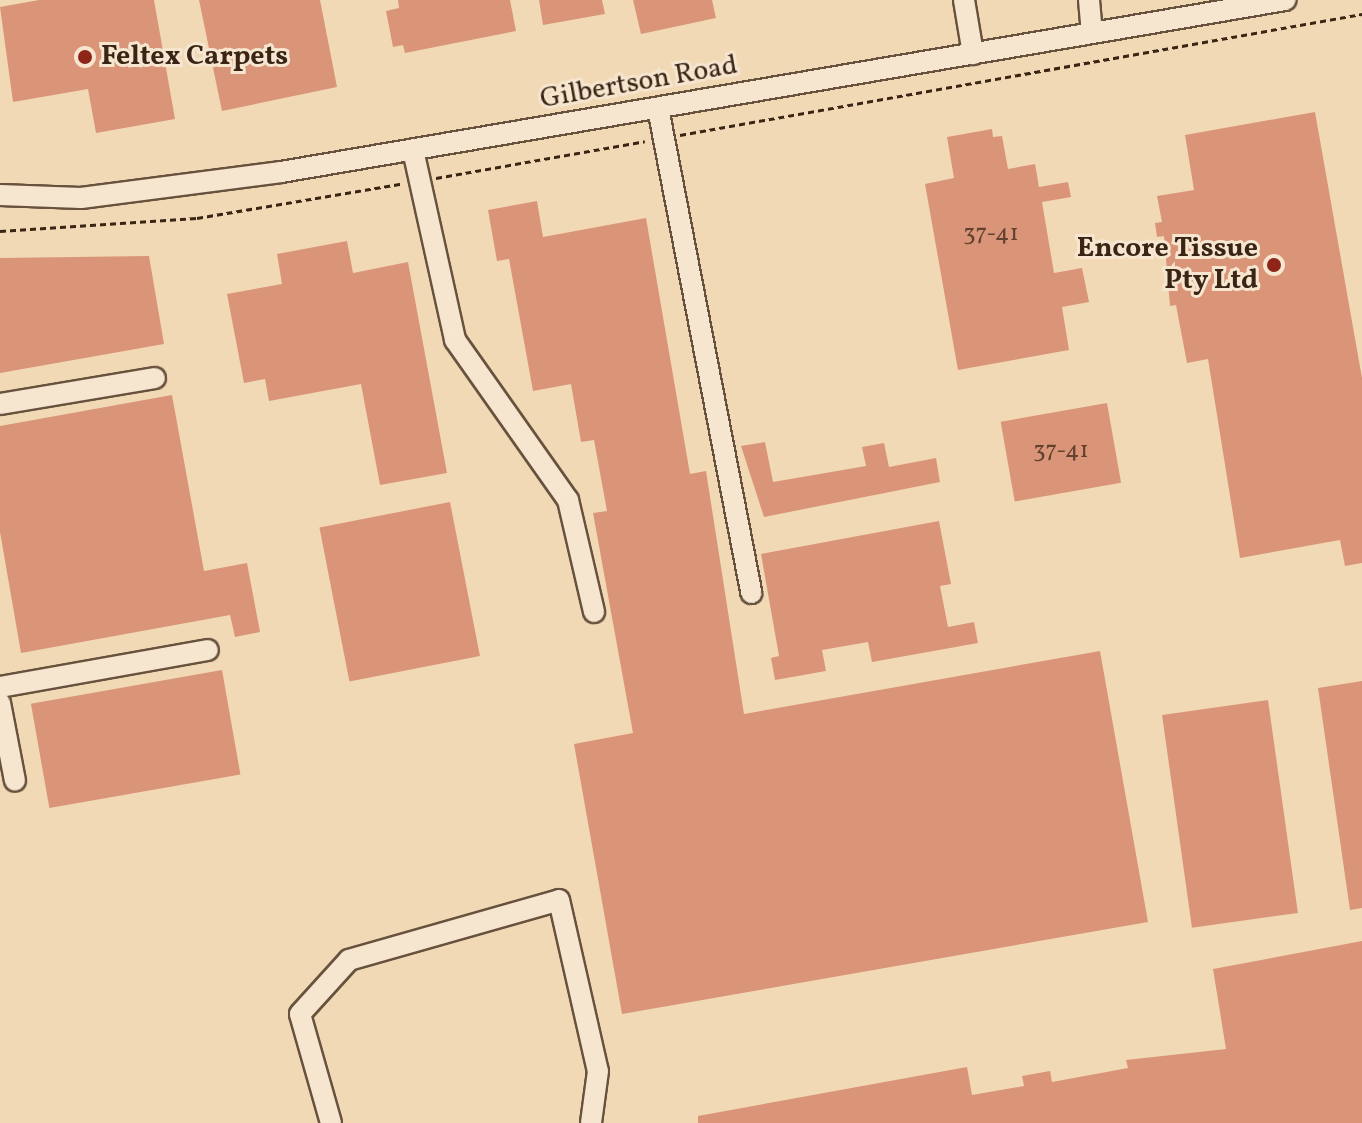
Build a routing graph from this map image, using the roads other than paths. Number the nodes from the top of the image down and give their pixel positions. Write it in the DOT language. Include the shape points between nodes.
graph roads {
  1 [pos="964,0"];
  2 [pos="1089,0"];
  3 [pos="1285,0"];
  4 [pos="1192,8"];
  5 [pos="1167,10"];
  6 [pos="1092,33"];
  7 [pos="973,54"];
  8 [pos="658,108"];
  9 [pos="413,150"];
  10 [pos="0,195"];
  11 [pos="155,378"];
  12 [pos="0,404"];
  13 [pos="751,593"];
  14 [pos="594,612"];
  15 [pos="208,650"];
  16 [pos="0,687"];
  17 [pos="0,703"];
  18 [pos="15,781"];
  19 [pos="331,1123"];
  20 [pos="591,1123"];
  1 -- 7 [label="street"];
  2 -- 6 [label="street"];
  3 -- 4 [label="street, Gilbertson Road"];
  4 -- 5 [label="street, Gilbertson Road"];
  5 -- 6 [label="street, Gilbertson Road"];
  6 -- 7 [label="street, Gilbertson Road"];
  7 -- 8 [label="street, Gilbertson Road"];
  8 -- 9 [label="street, Gilbertson Road"];
  8 -- 13 [label="street"];
  9 -- 10 [label="street, Gilbertson Road" via="81,198"];
  9 -- 14 [label="street" via="455,340 568,500"];
  11 -- 12 [label="street"];
  15 -- 16 [label="street"];
  17 -- 18 [label="street"];
  19 -- 20 [label="street" via="300,1014 349,960 559,900 598,1071"];
}
